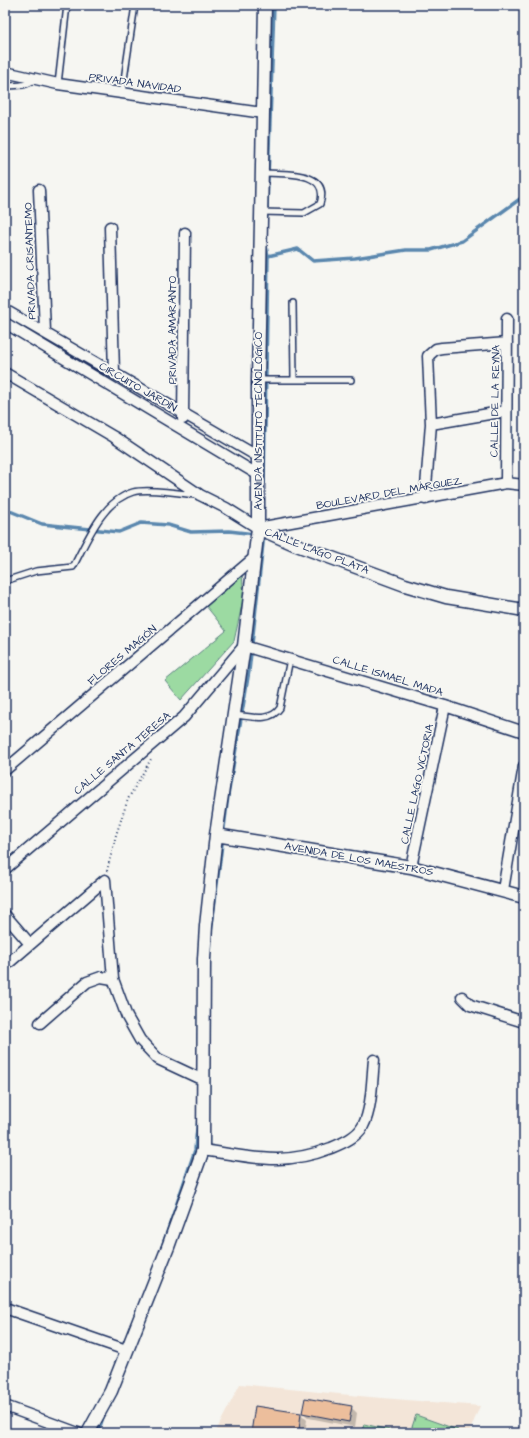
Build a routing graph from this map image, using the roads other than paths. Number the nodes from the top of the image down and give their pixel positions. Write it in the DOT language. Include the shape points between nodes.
graph roads {
  1 [pos="67,5"];
  2 [pos="135,5"];
  3 [pos="265,5"];
  4 [pos="5,72"];
  5 [pos="36,79"];
  6 [pos="58,84"];
  7 [pos="5,86"];
  8 [pos="122,93"];
  9 [pos="262,113"];
  10 [pos="262,173"];
  11 [pos="39,190"];
  12 [pos="261,212"];
  13 [pos="110,227"];
  14 [pos="184,233"];
  15 [pos="293,303"];
  16 [pos="5,310"];
  17 [pos="507,319"];
  18 [pos="5,323"];
  19 [pos="44,332"];
  20 [pos="507,343"];
  21 [pos="5,373"];
  22 [pos="114,373"];
  23 [pos="294,379"];
  24 [pos="258,380"];
  25 [pos="351,380"];
  26 [pos="506,411"];
  27 [pos="184,415"];
  28 [pos="431,424"];
  29 [pos="182,427"];
  30 [pos="257,456"];
  31 [pos="257,474"];
  32 [pos="506,483"];
  33 [pos="524,485"];
  34 [pos="200,495"];
  35 [pos="425,499"];
  36 [pos="258,528"];
  37 [pos="254,558"];
  38 [pos="5,581"];
  39 [pos="524,610"];
  40 [pos="244,646"];
  41 [pos="290,659"];
  42 [pos="445,706"];
  43 [pos="234,715"];
  44 [pos="524,732"];
  45 [pos="524,766"];
  46 [pos="5,770"];
  47 [pos="216,835"];
  48 [pos="411,867"];
  49 [pos="5,869"];
  50 [pos="503,890"];
  51 [pos="524,897"];
  52 [pos="5,915"];
  53 [pos="30,944"];
  54 [pos="5,966"];
  55 [pos="112,979"];
  56 [pos="462,997"];
  57 [pos="524,1022"];
  58 [pos="40,1023"];
  59 [pos="374,1060"];
  60 [pos="203,1080"];
  61 [pos="203,1150"];
  62 [pos="5,1308"];
  63 [pos="126,1350"];
  64 [pos="5,1406"];
  65 [pos="524,1426"];
  66 [pos="78,1433"];
  67 [pos="88,1433"];
  68 [pos="522,1433"];
  1 -- 6 [label="lane"];
  2 -- 8 [label="lane"];
  3 -- 9 [label="street, AVENIDA INSTITUTO TECNOLÓGICO"];
  4 -- 5 [label="street, PRIVADA NAVIDAD"];
  5 -- 6 [label="street, PRIVADA NAVIDAD"];
  5 -- 7 [label="lane" via="24,85"];
  6 -- 8 [label="street, PRIVADA NAVIDAD"];
  8 -- 9 [label="street, PRIVADA NAVIDAD"];
  9 -- 10 [label="street, AVENIDA INSTITUTO TECNOLÓGICO"];
  10 -- 12 [label="street, AVENIDA INSTITUTO TECNOLÓGICO"];
  10 -- 12 [label="lane" via="302,175 320,185 322,197 320,204 304,214"];
  11 -- 19 [label="street, PRIVADA CRISANTEMO"];
  12 -- 24 [label="street, AVENIDA INSTITUTO TECNOLÓGICO"];
  13 -- 22 [label="street"];
  14 -- 27 [label="street, PRIVADA AMARANTO"];
  15 -- 23 [label="lane"];
  16 -- 19 [label="street, CIRCUITO JARDÍN"];
  17 -- 20 [label="street, CALLE DE LA REYNA"];
  18 -- 29 [label="street, CIRCUITO JARDÍN"];
  19 -- 22 [label="street, CIRCUITO JARDÍN"];
  20 -- 26 [label="street, CALLE DE LA REYNA"];
  20 -- 28 [label="street" via="436,349 431,352 427,359"];
  21 -- 34 [label="street, CALLE LAGO PLATA" via="114,437"];
  22 -- 27 [label="street, CIRCUITO JARDÍN"];
  23 -- 24 [label="lane"];
  23 -- 25 [label="lane"];
  24 -- 30 [label="street, AVENIDA INSTITUTO TECNOLÓGICO"];
  26 -- 28 [label="street"];
  26 -- 32 [label="street, CALLE DE LA REYNA"];
  27 -- 29 [label="street, PRIVADA AMARANTO"];
  27 -- 30 [label="street, CIRCUITO JARDÍN"];
  28 -- 35 [label="street"];
  29 -- 31 [label="street, CIRCUITO JARDÍN"];
  30 -- 31 [label="street, AVENIDA INSTITUTO TECNOLÓGICO"];
  31 -- 36 [label="street, AVENIDA INSTITUTO TECNOLÓGICO"];
  32 -- 33 [label="street, BOULEVARD DEL MÁRQUEZ"];
  32 -- 35 [label="street, BOULEVARD DEL MÁRQUEZ"];
  34 -- 36 [label="street, CALLE LAGO PLATA"];
  34 -- 38 [label="lane" via="134,492 117,500 106,510 73,567 36,572"];
  35 -- 36 [label="street, BOULEVARD DEL MÁRQUEZ"];
  36 -- 37 [label="street, AVENIDA INSTITUTO TECNOLÓGICO"];
  36 -- 39 [label="street, CALLE LAGO PLATA" via="405,585 446,596"];
  37 -- 40 [label="street, AVENIDA INSTITUTO TECNOLÓGICO"];
  37 -- 46 [label="street, FLORES MAGÓN"];
  40 -- 41 [label="street, CALLE ISMAEL MADA"];
  40 -- 43 [label="street, AVENIDA INSTITUTO TECNOLÓGICO"];
  40 -- 49 [label="street, CALLE SANTA TERESA" via="184,717"];
  41 -- 42 [label="street, CALLE ISMAEL MADA"];
  41 -- 43 [label="lane" via="280,708 276,714 270,717"];
  42 -- 44 [label="street, CALLE ISMAEL MADA"];
  42 -- 48 [label="street, CALLE LAGO VICTORIA"];
  43 -- 47 [label="street, AVENIDA INSTITUTO TECNOLÓGICO"];
  45 -- 50 [label="street"];
  47 -- 48 [label="street, AVENIDA DE LOS MAESTROS"];
  47 -- 60 [label="street, AVENIDA INSTITUTO TECNOLÓGICO" via="204,959"];
  48 -- 50 [label="street, AVENIDA DE LOS MAESTROS"];
  50 -- 51 [label="street, AVENIDA DE LOS MAESTROS"];
  52 -- 53 [label="street"];
  53 -- 54 [label="street"];
  53 -- 55 [label="street" via="104,880"];
  55 -- 58 [label="street" via="101,977 87,982"];
  55 -- 60 [label="street" via="127,1017 140,1040 158,1059"];
  56 -- 57 [label="street" via="470,1005"];
  59 -- 61 [label="street" via="364,1125 356,1135 342,1144 293,1159 273,1160"];
  60 -- 61 [label="street, AVENIDA INSTITUTO TECNOLÓGICO"];
  61 -- 63 [label="street, AVENIDA INSTITUTO TECNOLÓGICO" via="168,1248"];
  62 -- 63 [label="street"];
  63 -- 67 [label="street, AVENIDA INSTITUTO TECNOLÓGICO" via="111,1391"];
  64 -- 66 [label="street"];
  65 -- 68 [label="lane"];
}
